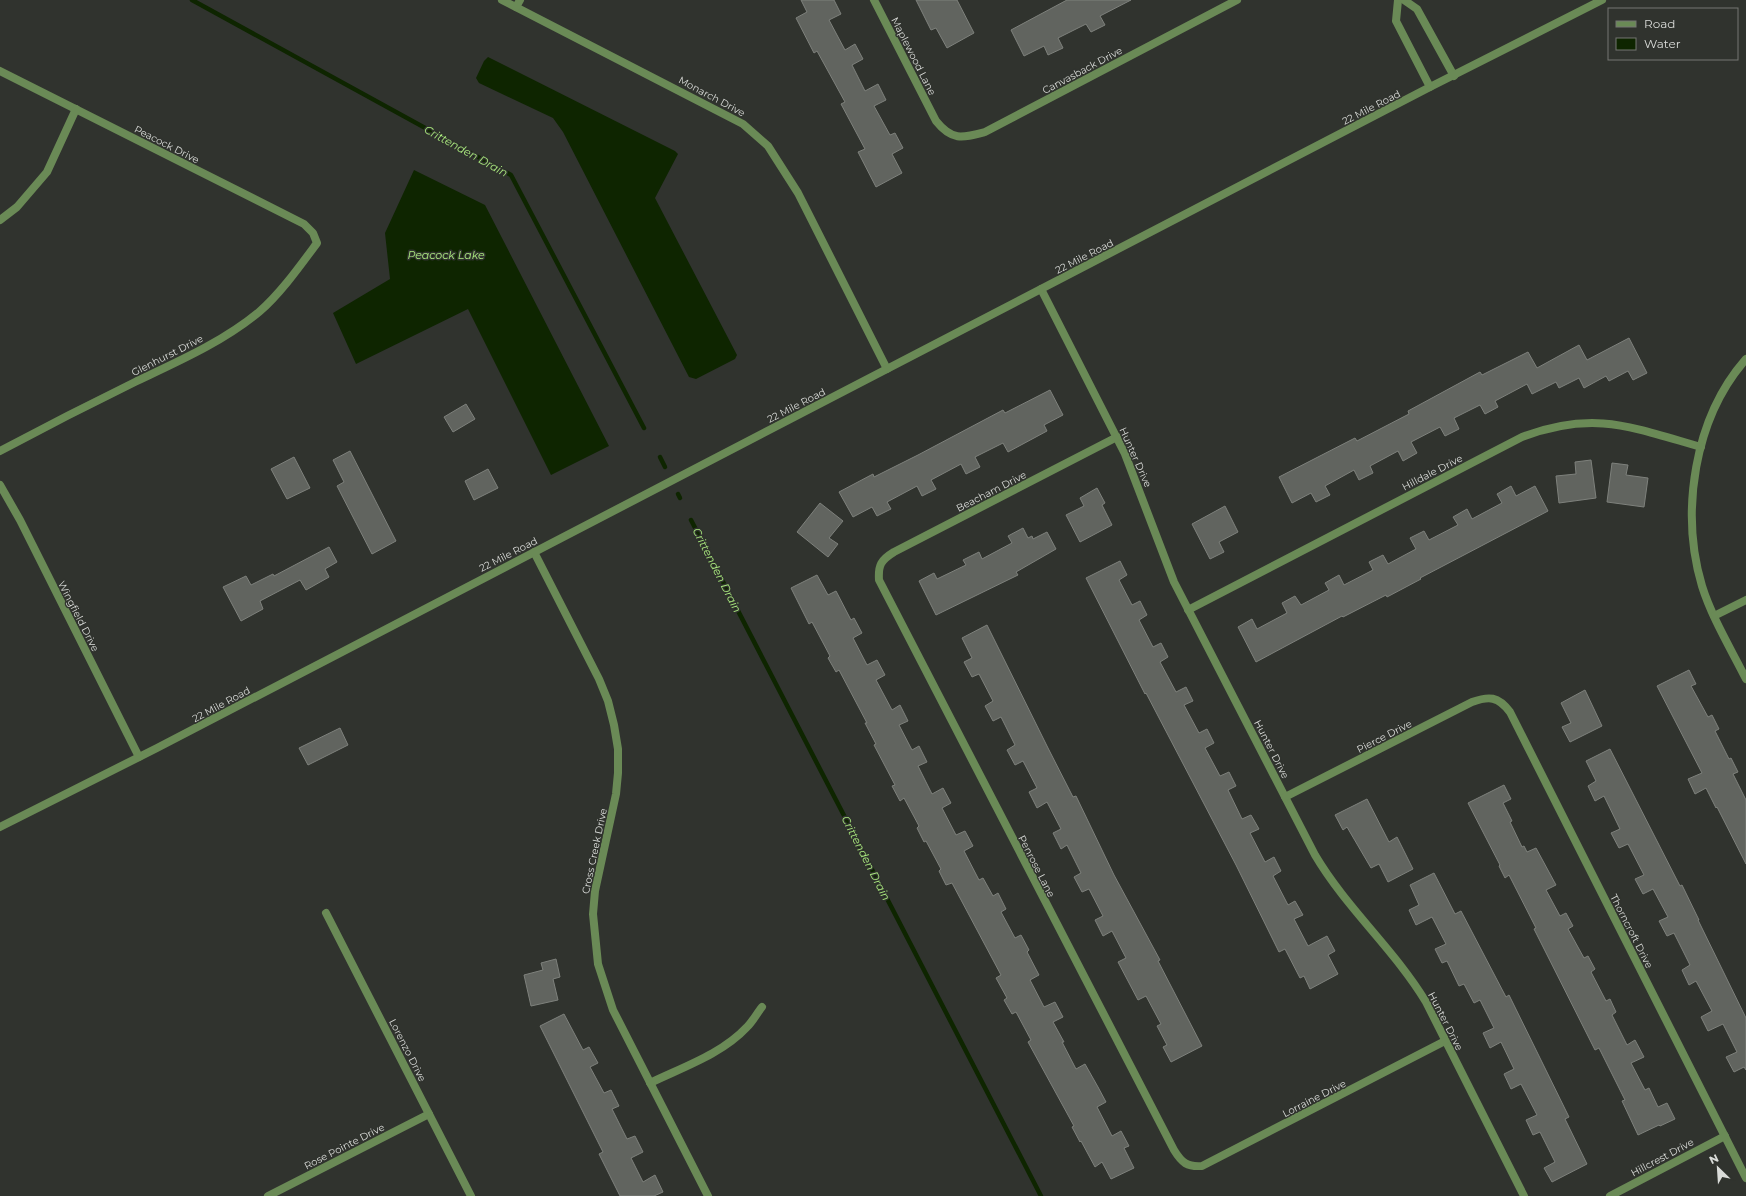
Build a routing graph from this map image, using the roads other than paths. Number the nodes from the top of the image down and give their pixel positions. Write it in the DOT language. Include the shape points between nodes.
graph roads {
  1 [pos="502,0"];
  2 [pos="874,0"];
  3 [pos="1237,0"];
  4 [pos="1398,0"];
  5 [pos="1404,0"];
  6 [pos="1602,0"];
  7 [pos="518,4"];
  8 [pos="0,70"];
  9 [pos="1454,76"];
  10 [pos="1430,87"];
  11 [pos="76,109"];
  12 [pos="936,121"];
  13 [pos="0,220"];
  14 [pos="317,243"];
  15 [pos="1041,289"];
  16 [pos="1746,359"];
  17 [pos="887,369"];
  18 [pos="1117,437"];
  19 [pos="1701,447"];
  20 [pos="0,451"];
  21 [pos="0,485"];
  22 [pos="534,552"];
  23 [pos="879,568"];
  24 [pos="1746,600"];
  25 [pos="1188,610"];
  26 [pos="1714,616"];
  27 [pos="1746,679"];
  28 [pos="1494,698"];
  29 [pos="139,757"];
  30 [pos="1285,797"];
  31 [pos="0,827"];
  32 [pos="326,913"];
  33 [pos="762,1007"];
  34 [pos="1445,1041"];
  35 [pos="650,1083"];
  36 [pos="429,1114"];
  37 [pos="1725,1136"];
  38 [pos="1190,1166"];
  39 [pos="1746,1178"];
  40 [pos="268,1196"];
  41 [pos="471,1196"];
  42 [pos="708,1196"];
  43 [pos="1524,1196"];
  44 [pos="1610,1196"];
  1 -- 7 [label="street, Monarch Drive"];
  2 -- 12 [label="street, Maplewood Lane"];
  3 -- 12 [label="street, Canvasback Drive" via="985,132 967,137 954,137"];
  4 -- 10 [label="street" via="1396,21"];
  5 -- 9 [label="street" via="1417,9"];
  6 -- 9 [label="street, 22 Mile Road"];
  7 -- 17 [label="street, Monarch Drive" via="743,124 768,146 798,193"];
  8 -- 11 [label="street, Peacock Drive"];
  9 -- 10 [label="street, 22 Mile Road"];
  10 -- 15 [label="street, 22 Mile Road"];
  11 -- 13 [label="street" via="47,172 17,207"];
  11 -- 14 [label="street, Peacock Drive" via="304,224 313,233"];
  14 -- 20 [label="street, Glenhurst Drive" via="294,275 260,312 234,330 173,364"];
  15 -- 17 [label="street, 22 Mile Road"];
  15 -- 18 [label="street, Hunter Drive"];
  16 -- 19 [label="street" via="1718,402"];
  17 -- 22 [label="street, 22 Mile Road"];
  18 -- 23 [label="street, Beacham Drive" via="894,552"];
  18 -- 25 [label="street, Hunter Drive" via="1174,582"];
  19 -- 25 [label="street, Hilldale Drive" via="1610,423 1587,422 1544,429 1522,437"];
  19 -- 26 [label="street" via="1692,495 1693,543 1702,586"];
  21 -- 29 [label="street, Wingfield Drive"];
  22 -- 29 [label="street, 22 Mile Road"];
  22 -- 35 [label="street, Cross Creek Drive" via="599,679 614,725 618,773 611,824 595,892 595,940 598,964 608,996"];
  23 -- 38 [label="street, Penrose Lane" via="882,588 1170,1143 1179,1159"];
  24 -- 26 [label="street"];
  25 -- 30 [label="street, Hunter Drive"];
  26 -- 27 [label="street"];
  28 -- 30 [label="street, Pierce Drive" via="1482,698 1472,702"];
  28 -- 37 [label="street, Thorncroft Drive" via="1504,704 1510,712"];
  29 -- 31 [label="street, 22 Mile Road"];
  30 -- 34 [label="street, Hunter Drive" via="1328,876 1406,971 1426,1002"];
  32 -- 36 [label="street, Lorenzo Drive"];
  33 -- 35 [label="street" via="736,1038"];
  34 -- 38 [label="street, Lorraine Drive" via="1211,1162 1202,1166"];
  34 -- 43 [label="street, Hunter Drive"];
  35 -- 42 [label="street, Cross Creek Drive"];
  36 -- 40 [label="street, Rose Pointe Drive"];
  36 -- 41 [label="street, Lorenzo Drive"];
  37 -- 39 [label="street, Thorncroft Drive"];
  37 -- 44 [label="street, Hillcrest Drive"];
}
